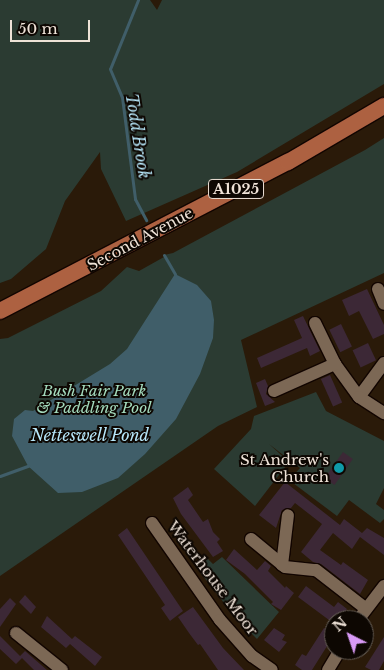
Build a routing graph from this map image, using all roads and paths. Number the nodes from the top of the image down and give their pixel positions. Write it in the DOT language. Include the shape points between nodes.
graph roads {
  1 [pos="384,106"];
  2 [pos="378,289"];
  3 [pos="384,304"];
  4 [pos="0,311"];
  5 [pos="315,323"];
  6 [pos="384,363"];
  7 [pos="334,364"];
  8 [pos="274,391"];
  9 [pos="359,397"];
  10 [pos="384,414"];
  11 [pos="288,515"];
  12 [pos="152,523"];
  13 [pos="251,539"];
  14 [pos="282,565"];
  15 [pos="384,586"];
  16 [pos="365,608"];
  17 [pos="16,633"];
  18 [pos="62,670"];
  19 [pos="272,670"];
  1 -- 4 [label="main road, Second Avenue / A1025" via="280,166"];
  2 -- 3 [label="street"];
  5 -- 7 [label="street"];
  6 -- 9 [label="street"];
  7 -- 8 [label="street"];
  7 -- 9 [label="street"];
  9 -- 10 [label="street"];
  11 -- 14 [label="street"];
  12 -- 19 [label="street, Waterhouse Moor" via="220,620 252,656"];
  13 -- 14 [label="street"];
  14 -- 16 [label="street" via="316,570"];
  15 -- 16 [label="street"];
  17 -- 18 [label="street"];
}
